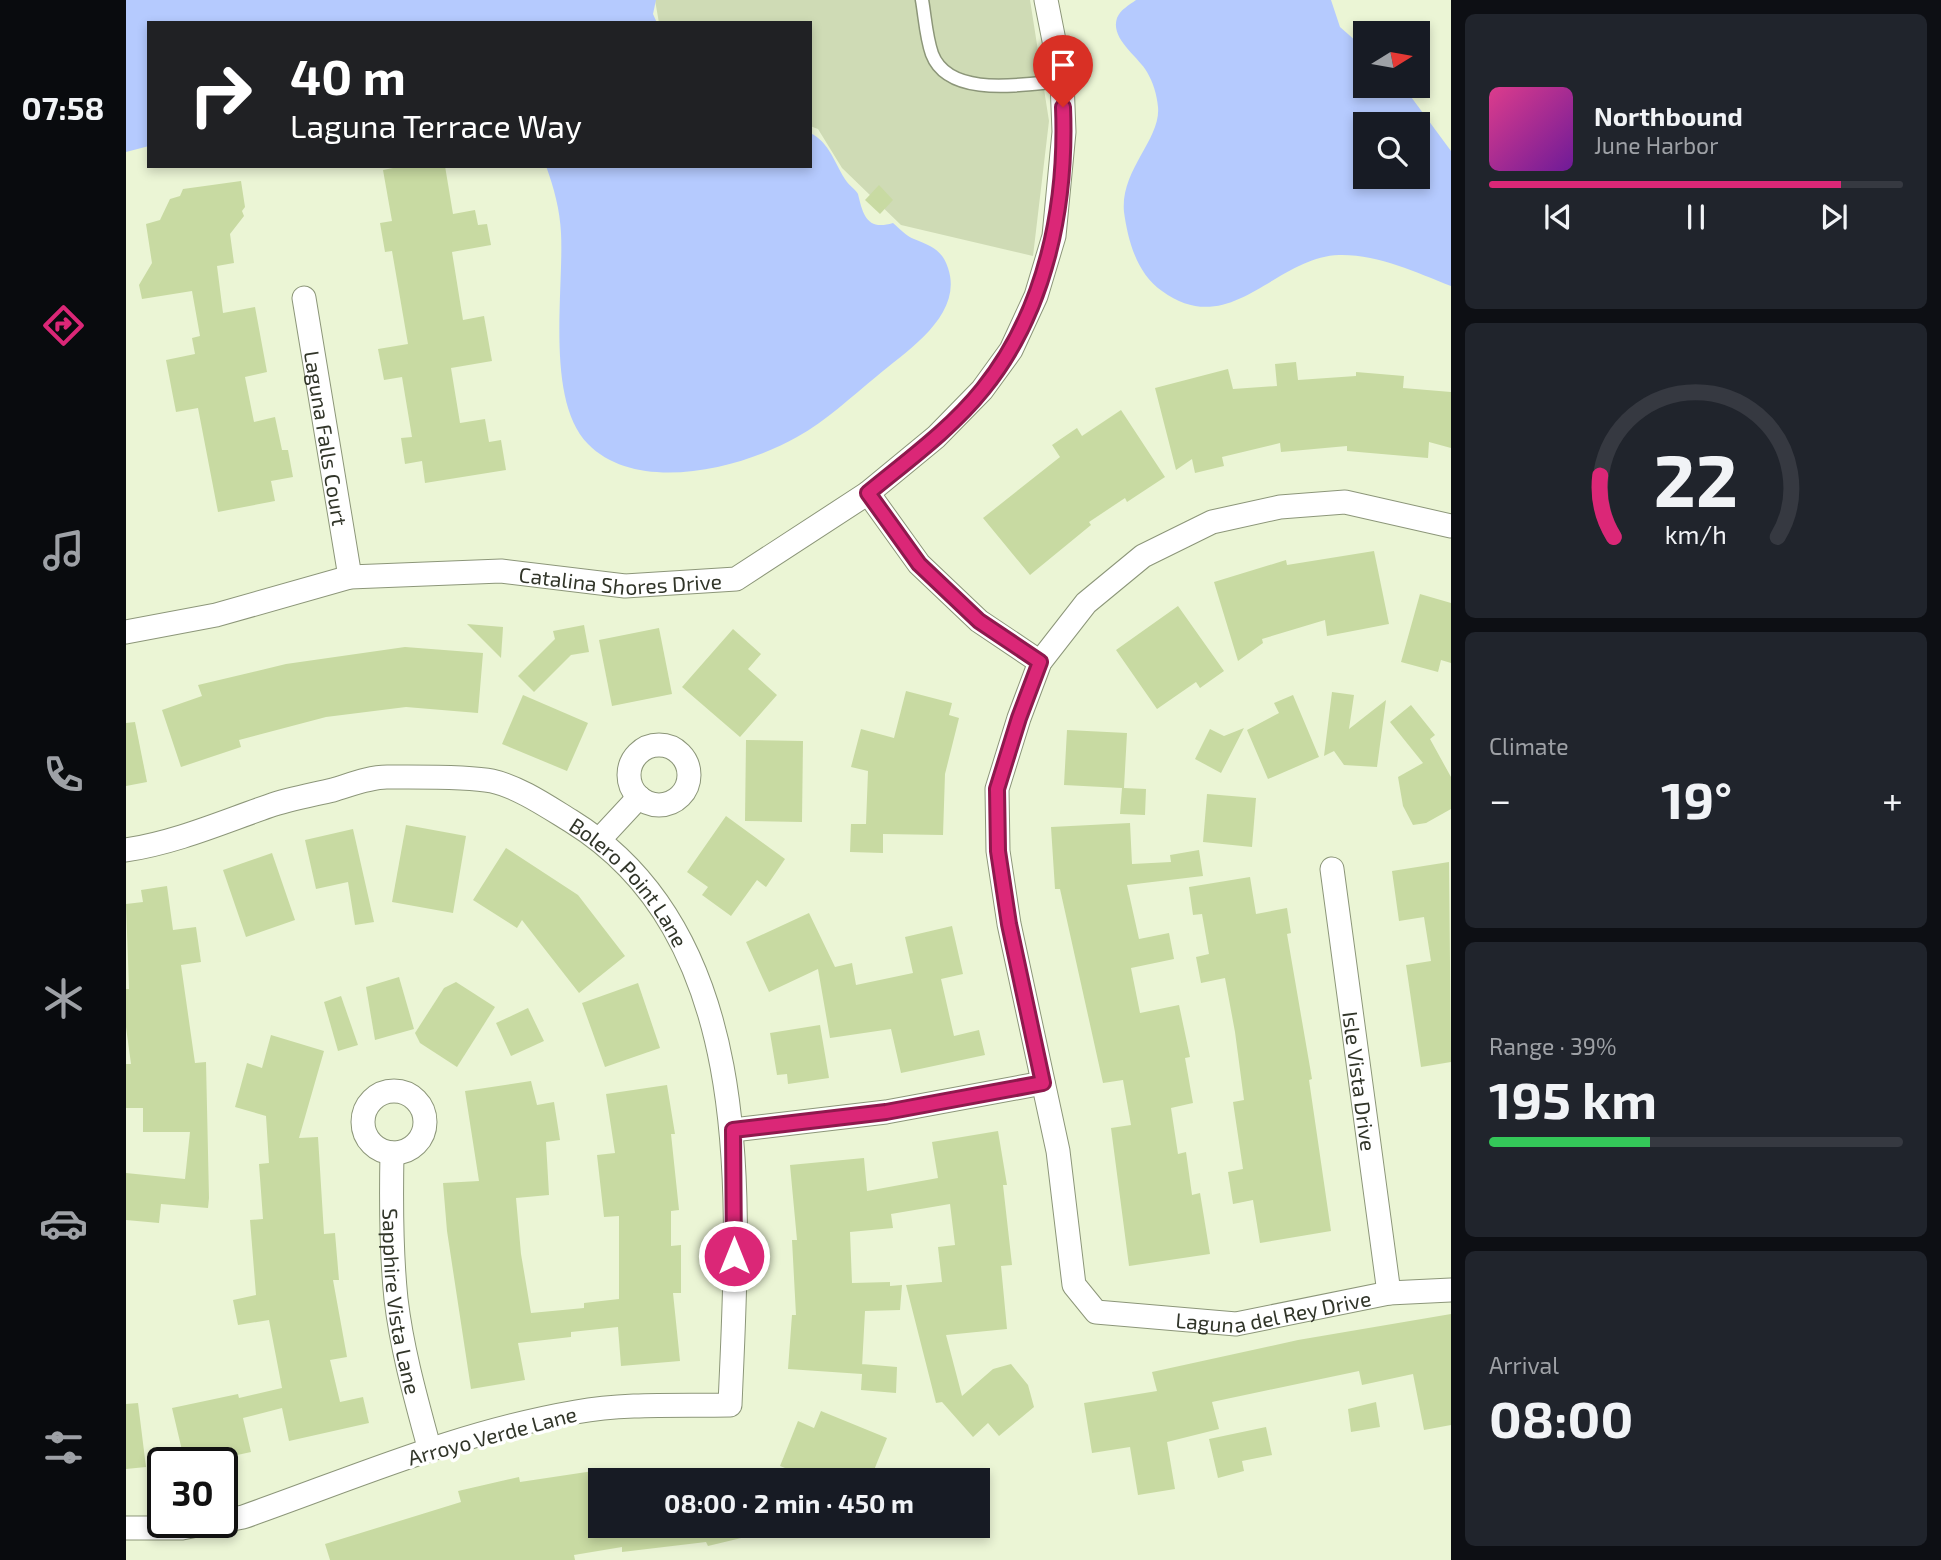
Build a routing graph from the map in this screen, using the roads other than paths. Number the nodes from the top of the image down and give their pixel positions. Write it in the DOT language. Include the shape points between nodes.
graph roads {
  1 [pos="922,0"];
  2 [pos="1046,0"];
  3 [pos="1062,81"];
  4 [pos="304,298"];
  5 [pos="868,493"];
  6 [pos="1451,526"];
  7 [pos="350,576"];
  8 [pos="126,632"];
  9 [pos="1040,662"];
  10 [pos="639,797"];
  11 [pos="600,839"];
  12 [pos="126,850"];
  13 [pos="1332,869"];
  14 [pos="1043,1083"];
  15 [pos="733,1130"];
  16 [pos="392,1153"];
  17 [pos="1451,1290"];
  18 [pos="1390,1293"];
  19 [pos="730,1405"];
  20 [pos="429,1447"];
  21 [pos="238,1518"];
  22 [pos="126,1528"];
  23 [pos="147,1528"];
  1 -- 3 [label="lane" via="933,55 943,71 982,86"];
  2 -- 3 [label="street, Catalina Shores Drive"];
  3 -- 5 [label="street, Catalina Shores Drive" via="1064,132 1054,236 1036,296 1011,350 982,390 936,437"];
  4 -- 7 [label="street, Laguna Falls Court"];
  5 -- 7 [label="street, Catalina Shores Drive" via="736,579 625,586 501,571"];
  5 -- 9 [label="street" via="919,564 979,621"];
  6 -- 9 [label="street" via="1345,502 1280,507 1212,523 1143,556 1086,603"];
  7 -- 8 [label="street, Catalina Shores Drive" via="216,615"];
  9 -- 14 [label="street" via="997,789 998,851 1009,924"];
  10 -- 11 [label="street"];
  11 -- 12 [label="street, Bolero Point Lane" via="493,781 383,777 272,805 169,843"];
  11 -- 15 [label="street, Bolero Point Lane" via="646,888 685,943 715,1031"];
  13 -- 18 [label="street, Isle Vista Drive"];
  14 -- 15 [label="street" via="886,1112"];
  14 -- 18 [label="street, Laguna del Rey Drive" via="1058,1152 1074,1285 1096,1312 1236,1324"];
  15 -- 19 [label="street, Bolero Point Lane"];
  16 -- 20 [label="street, Sapphire Vista Lane" via="396,1301"];
  17 -- 18 [label="street, Laguna del Rey Drive"];
  19 -- 20 [label="street, Arroyo Verde Lane" via="578,1412"];
  20 -- 21 [label="street, Arroyo Verde Lane"];
  22 -- 23 [label="street"];
}
